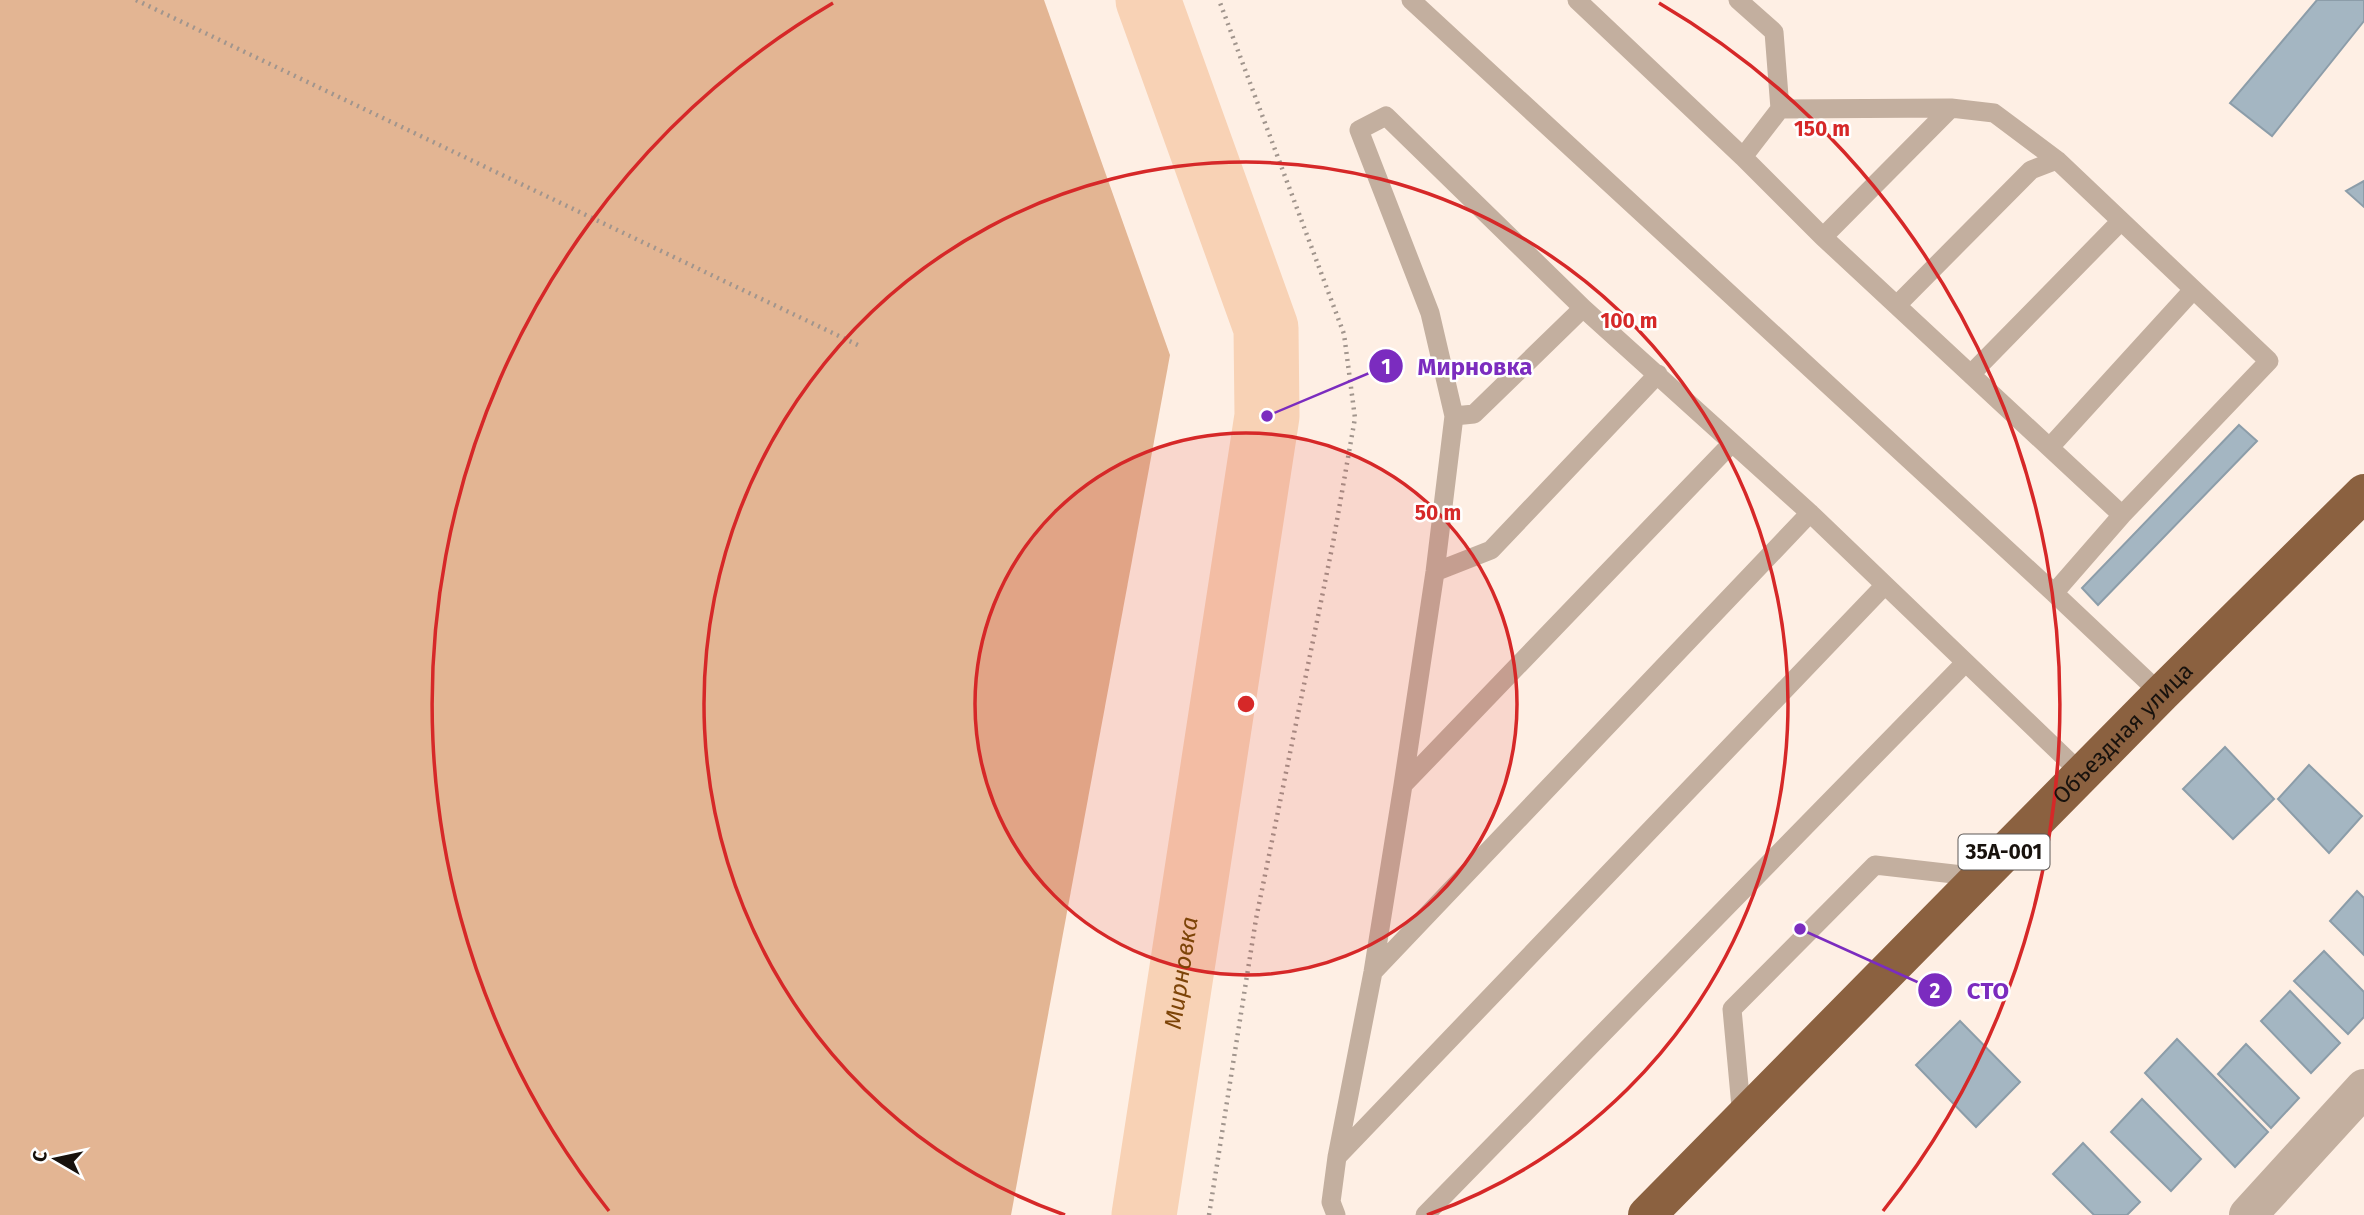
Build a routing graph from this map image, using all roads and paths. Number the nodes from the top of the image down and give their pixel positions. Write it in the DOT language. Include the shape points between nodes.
graph roads {
  1 [pos="136,0"];
  2 [pos="1219,0"];
  3 [pos="1411,0"];
  4 [pos="1577,0"];
  5 [pos="1738,0"];
  6 [pos="1780,108"];
  7 [pos="1951,108"];
  8 [pos="1743,157"];
  9 [pos="2057,160"];
  10 [pos="2120,222"];
  11 [pos="1824,236"];
  12 [pos="2193,290"];
  13 [pos="1898,304"];
  14 [pos="1583,308"];
  15 [pos="862,347"];
  16 [pos="1658,374"];
  17 [pos="1971,374"];
  18 [pos="1454,416"];
  19 [pos="1732,443"];
  20 [pos="2050,447"];
  21 [pos="2364,492"];
  22 [pos="1810,513"];
  23 [pos="2122,515"];
  24 [pos="1434,572"];
  25 [pos="1885,585"];
  26 [pos="2054,593"];
  27 [pos="1965,663"];
  28 [pos="2161,694"];
  29 [pos="2082,774"];
  30 [pos="1403,785"];
  31 [pos="1980,877"];
  32 [pos="1373,972"];
  33 [pos="2364,1088"];
  34 [pos="1742,1119"];
  35 [pos="1337,1157"];
  36 [pos="1209,1215"];
  37 [pos="1336,1215"];
  38 [pos="1425,1215"];
  39 [pos="1647,1215"];
  40 [pos="2248,1215"];
  1 -- 15 [label="path"];
  2 -- 36 [label="path" via="1344,334 1355,418 1256,919"];
  3 -- 26 [label="lane"];
  4 -- 8 [label="lane"];
  5 -- 6 [label="lane" via="1774,32"];
  6 -- 7 [label="lane"];
  6 -- 8 [label="lane"];
  7 -- 9 [label="lane" via="1994,113"];
  7 -- 11 [label="lane"];
  8 -- 11 [label="lane"];
  9 -- 10 [label="lane"];
  9 -- 13 [label="lane" via="2031,170"];
  10 -- 12 [label="lane"];
  10 -- 17 [label="lane"];
  11 -- 13 [label="lane"];
  12 -- 20 [label="lane"];
  12 -- 23 [label="lane" via="2269,361"];
  13 -- 17 [label="lane"];
  14 -- 16 [label="lane"];
  14 -- 18 [label="lane" via="1474,414"];
  14 -- 18 [label="lane" via="1387,116 1359,130 1430,313"];
  16 -- 19 [label="lane"];
  16 -- 24 [label="lane" via="1491,550"];
  17 -- 20 [label="lane"];
  18 -- 24 [label="lane"];
  19 -- 22 [label="lane"];
  19 -- 30 [label="lane"];
  20 -- 23 [label="lane"];
  21 -- 28 [label="highway, Объездная улица / 35А-001"];
  22 -- 25 [label="lane"];
  22 -- 32 [label="lane"];
  23 -- 26 [label="lane"];
  24 -- 30 [label="lane"];
  25 -- 27 [label="lane"];
  25 -- 35 [label="lane"];
  26 -- 28 [label="lane"];
  27 -- 29 [label="lane"];
  27 -- 38 [label="lane"];
  28 -- 29 [label="highway, Объездная улица / 35А-001"];
  29 -- 31 [label="highway, Объездная улица / 35А-001"];
  30 -- 32 [label="lane"];
  31 -- 34 [label="highway, Объездная улица / 35А-001"];
  31 -- 34 [label="lane" via="1875,865 1732,1009"];
  32 -- 35 [label="lane"];
  33 -- 40 [label="street"];
  34 -- 39 [label="highway, Объездная улица / 35А-001"];
  35 -- 37 [label="lane" via="1331,1202"];
}
